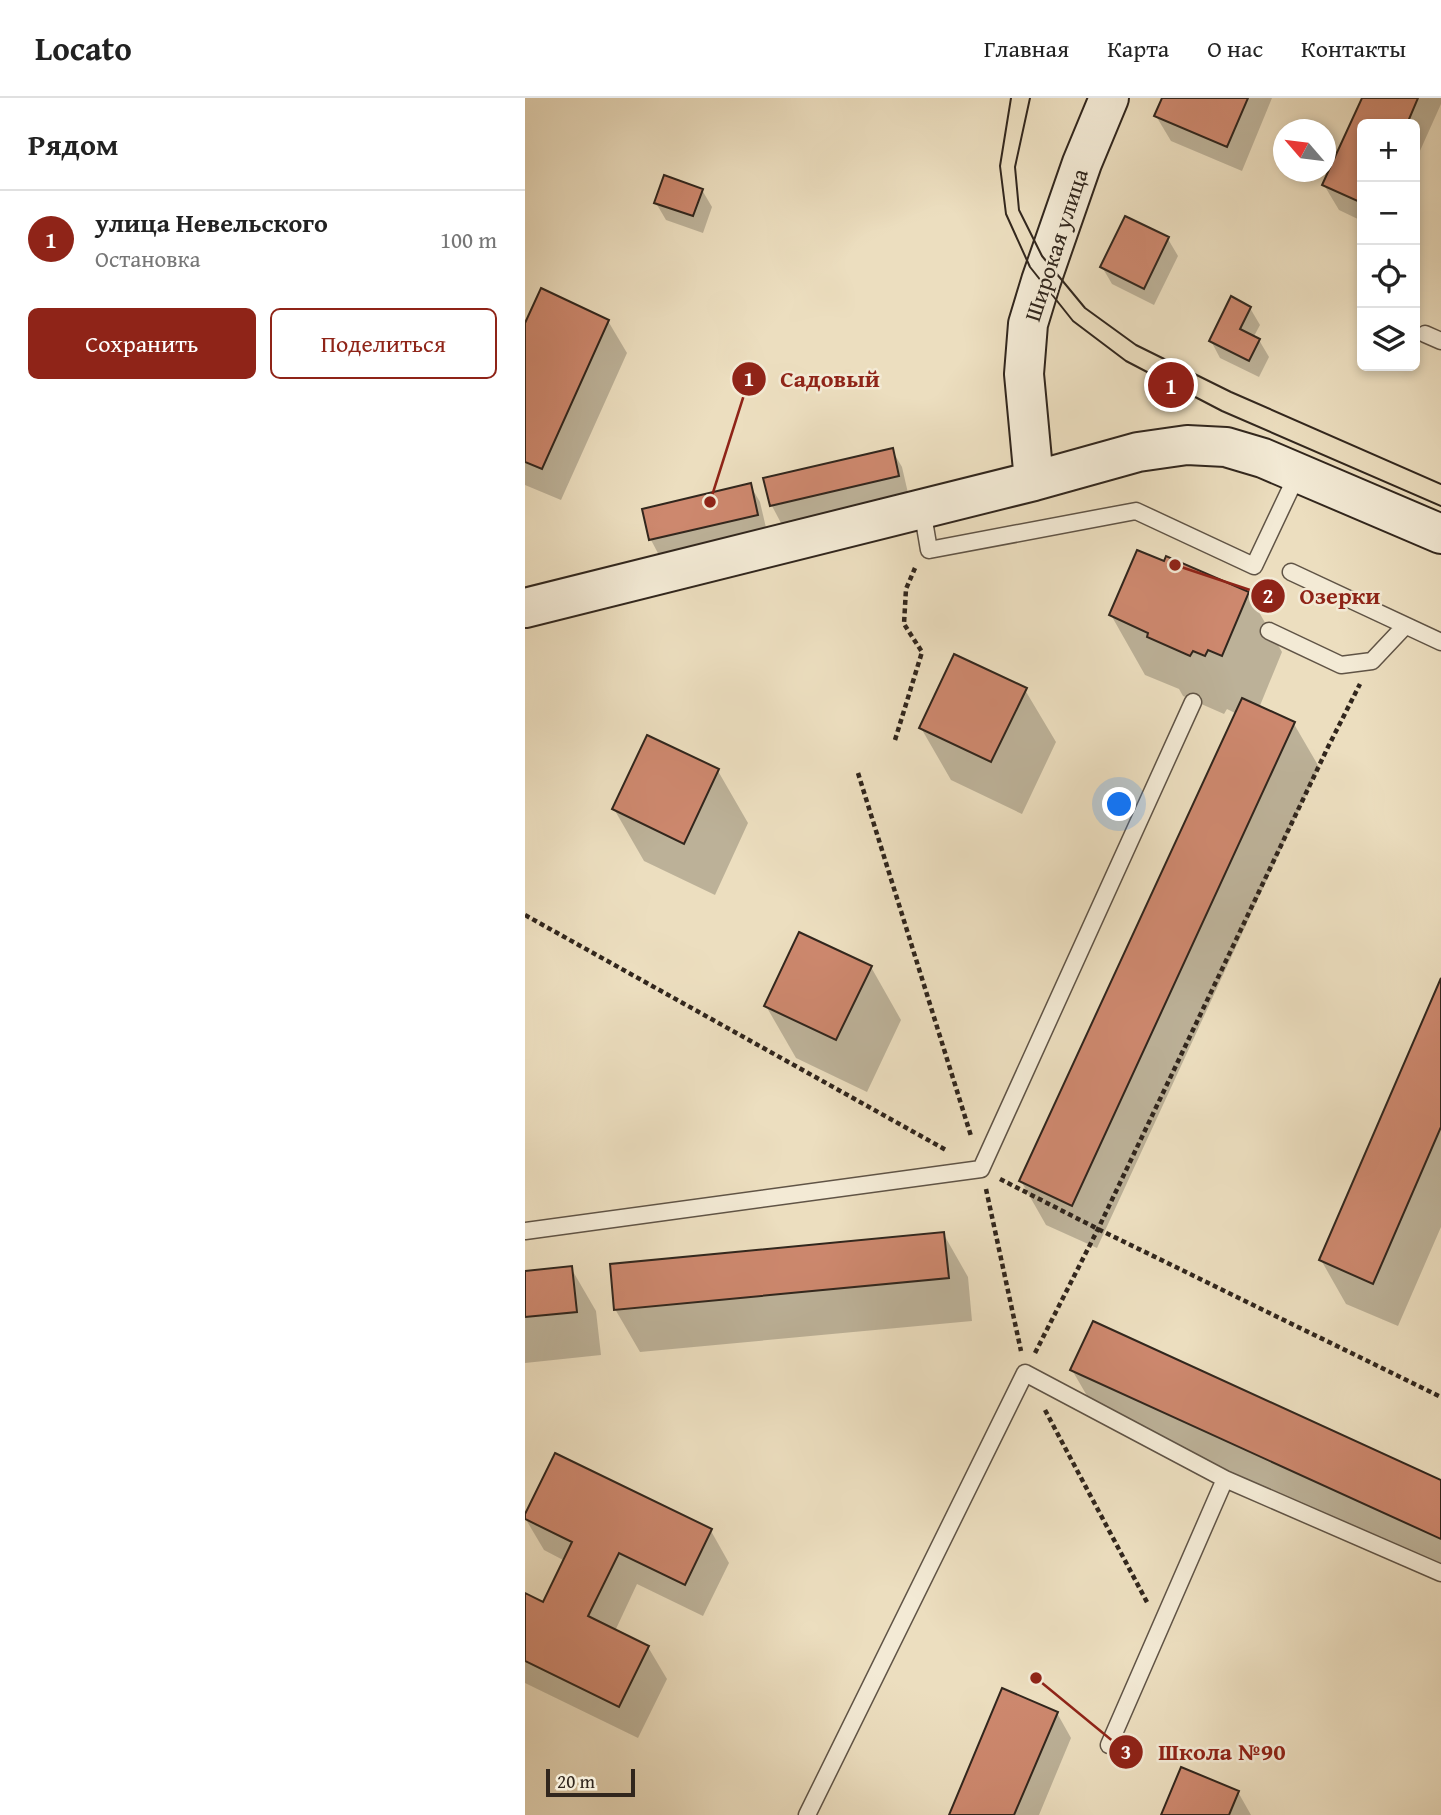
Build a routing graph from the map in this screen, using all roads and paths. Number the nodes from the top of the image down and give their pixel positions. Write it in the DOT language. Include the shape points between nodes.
graph roads {
  1 [pos="1109,98"];
  2 [pos="1425,334"];
  3 [pos="1441,341"];
  4 [pos="1298,473"];
  5 [pos="1034,481"];
  6 [pos="922,509"];
  7 [pos="1441,534"];
  8 [pos="929,550"];
  9 [pos="1291,572"];
  10 [pos="525,608"];
  11 [pos="1405,626"];
  12 [pos="1269,631"];
  13 [pos="1441,642"];
  14 [pos="1372,661"];
  15 [pos="1193,702"];
  16 [pos="895,740"];
  17 [pos="858,773"];
  18 [pos="525,915"];
  19 [pos="981,1169"];
  20 [pos="1098,1229"];
  21 [pos="525,1231"];
  22 [pos="1025,1373"];
  23 [pos="1441,1397"];
  24 [pos="1225,1479"];
  25 [pos="1441,1573"];
  26 [pos="1160,1628"];
  27 [pos="1109,1745"];
  28 [pos="807,1815"];
  1 -- 5 [label="street, Широкая улица" via="1028,324 1024,373"];
  2 -- 3 [label="lane"];
  4 -- 5 [label="street" via="1226,447 1187,444 1138,452"];
  4 -- 7 [label="street"];
  4 -- 8 [label="lane" via="1254,566 1136,511"];
  5 -- 6 [label="street"];
  6 -- 8 [label="lane"];
  6 -- 10 [label="street"];
  8 -- 16 [label="path" via="906,590 904,624 922,652"];
  9 -- 11 [label="lane"];
  11 -- 13 [label="lane"];
  11 -- 14 [label="lane"];
  12 -- 14 [label="lane" via="1341,665"];
  14 -- 20 [label="path"];
  15 -- 19 [label="lane"];
  17 -- 19 [label="path"];
  18 -- 19 [label="path"];
  19 -- 20 [label="path"];
  19 -- 21 [label="lane"];
  19 -- 22 [label="path"];
  20 -- 22 [label="path"];
  20 -- 23 [label="path"];
  22 -- 24 [label="lane"];
  22 -- 26 [label="path"];
  22 -- 28 [label="lane"];
  24 -- 25 [label="lane"];
  24 -- 26 [label="lane"];
  26 -- 27 [label="lane"];
}
